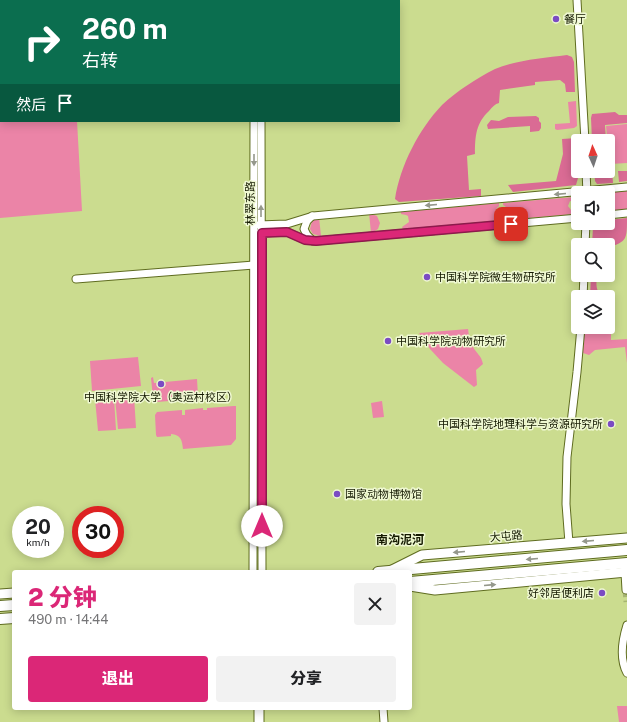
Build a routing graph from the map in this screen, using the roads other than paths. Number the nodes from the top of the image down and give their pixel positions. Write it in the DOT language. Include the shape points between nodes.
graph roads {
  1 [pos="577,0"];
  2 [pos="254,122"];
  3 [pos="261,122"];
  4 [pos="585,134"];
  5 [pos="627,187"];
  6 [pos="615,188"];
  7 [pos="571,193"];
  8 [pos="627,213"];
  9 [pos="615,214"];
  10 [pos="313,216"];
  11 [pos="571,219"];
  12 [pos="258,229"];
  13 [pos="313,240"];
  14 [pos="254,265"];
  15 [pos="76,279"];
  16 [pos="580,334"];
  17 [pos="627,538"];
  18 [pos="569,543"];
  19 [pos="627,550"];
  20 [pos="627,562"];
  21 [pos="253,570"];
  22 [pos="262,570"];
  23 [pos="392,570"];
  24 [pos="401,570"];
  25 [pos="626,573"];
  26 [pos="412,582"];
  27 [pos="412,586"];
  28 [pos="626,590"];
  29 [pos="12,593"];
  30 [pos="0,594"];
  31 [pos="12,605"];
  32 [pos="0,606"];
  33 [pos="12,618"];
  34 [pos="0,619"];
  35 [pos="627,626"];
  36 [pos="627,673"];
  37 [pos="254,710"];
  38 [pos="259,710"];
  39 [pos="262,710"];
  40 [pos="383,710"];
  41 [pos="255,722"];
  42 [pos="259,722"];
  43 [pos="263,722"];
  44 [pos="384,722"];
  1 -- 4 [label="street"];
  2 -- 12 [label="street, 林翠东路, one-way"];
  12 -- 3 [label="street, 林翠东路, one-way"];
  5 -- 6 [label="street"];
  7 -- 10 [label="street, one-way"];
  8 -- 9 [label="street"];
  10 -- 12 [label="street"];
  10 -- 13 [label="street" via="304,228"];
  11 -- 13 [label="street"];
  12 -- 13 [label="street" via="287,232 305,240"];
  12 -- 14 [label="street, 林翠东路"];
  12 -- 22 [label="street, 林翠东路"];
  14 -- 15 [label="street"];
  14 -- 21 [label="street, 林翠东路"];
  16 -- 18 [label="street" via="567,457 566,504"];
  17 -- 18 [label="street, 大屯路, one-way"];
  18 -- 23 [label="street, 大屯路, one-way" via="422,556"];
  19 -- 24 [label="main road, 大屯路, one-way"];
  20 -- 26 [label="main road"];
  27 -- 25 [label="street, one-way" via="435,590"];
  25 -- 28 [label="street"];
  29 -- 30 [label="street"];
  31 -- 32 [label="main road"];
  33 -- 34 [label="main road"];
  35 -- 36 [label="street" via="622,644 622,656"];
  37 -- 41 [label="street"];
  38 -- 42 [label="street"];
  39 -- 43 [label="street"];
  40 -- 44 [label="street"];
}
